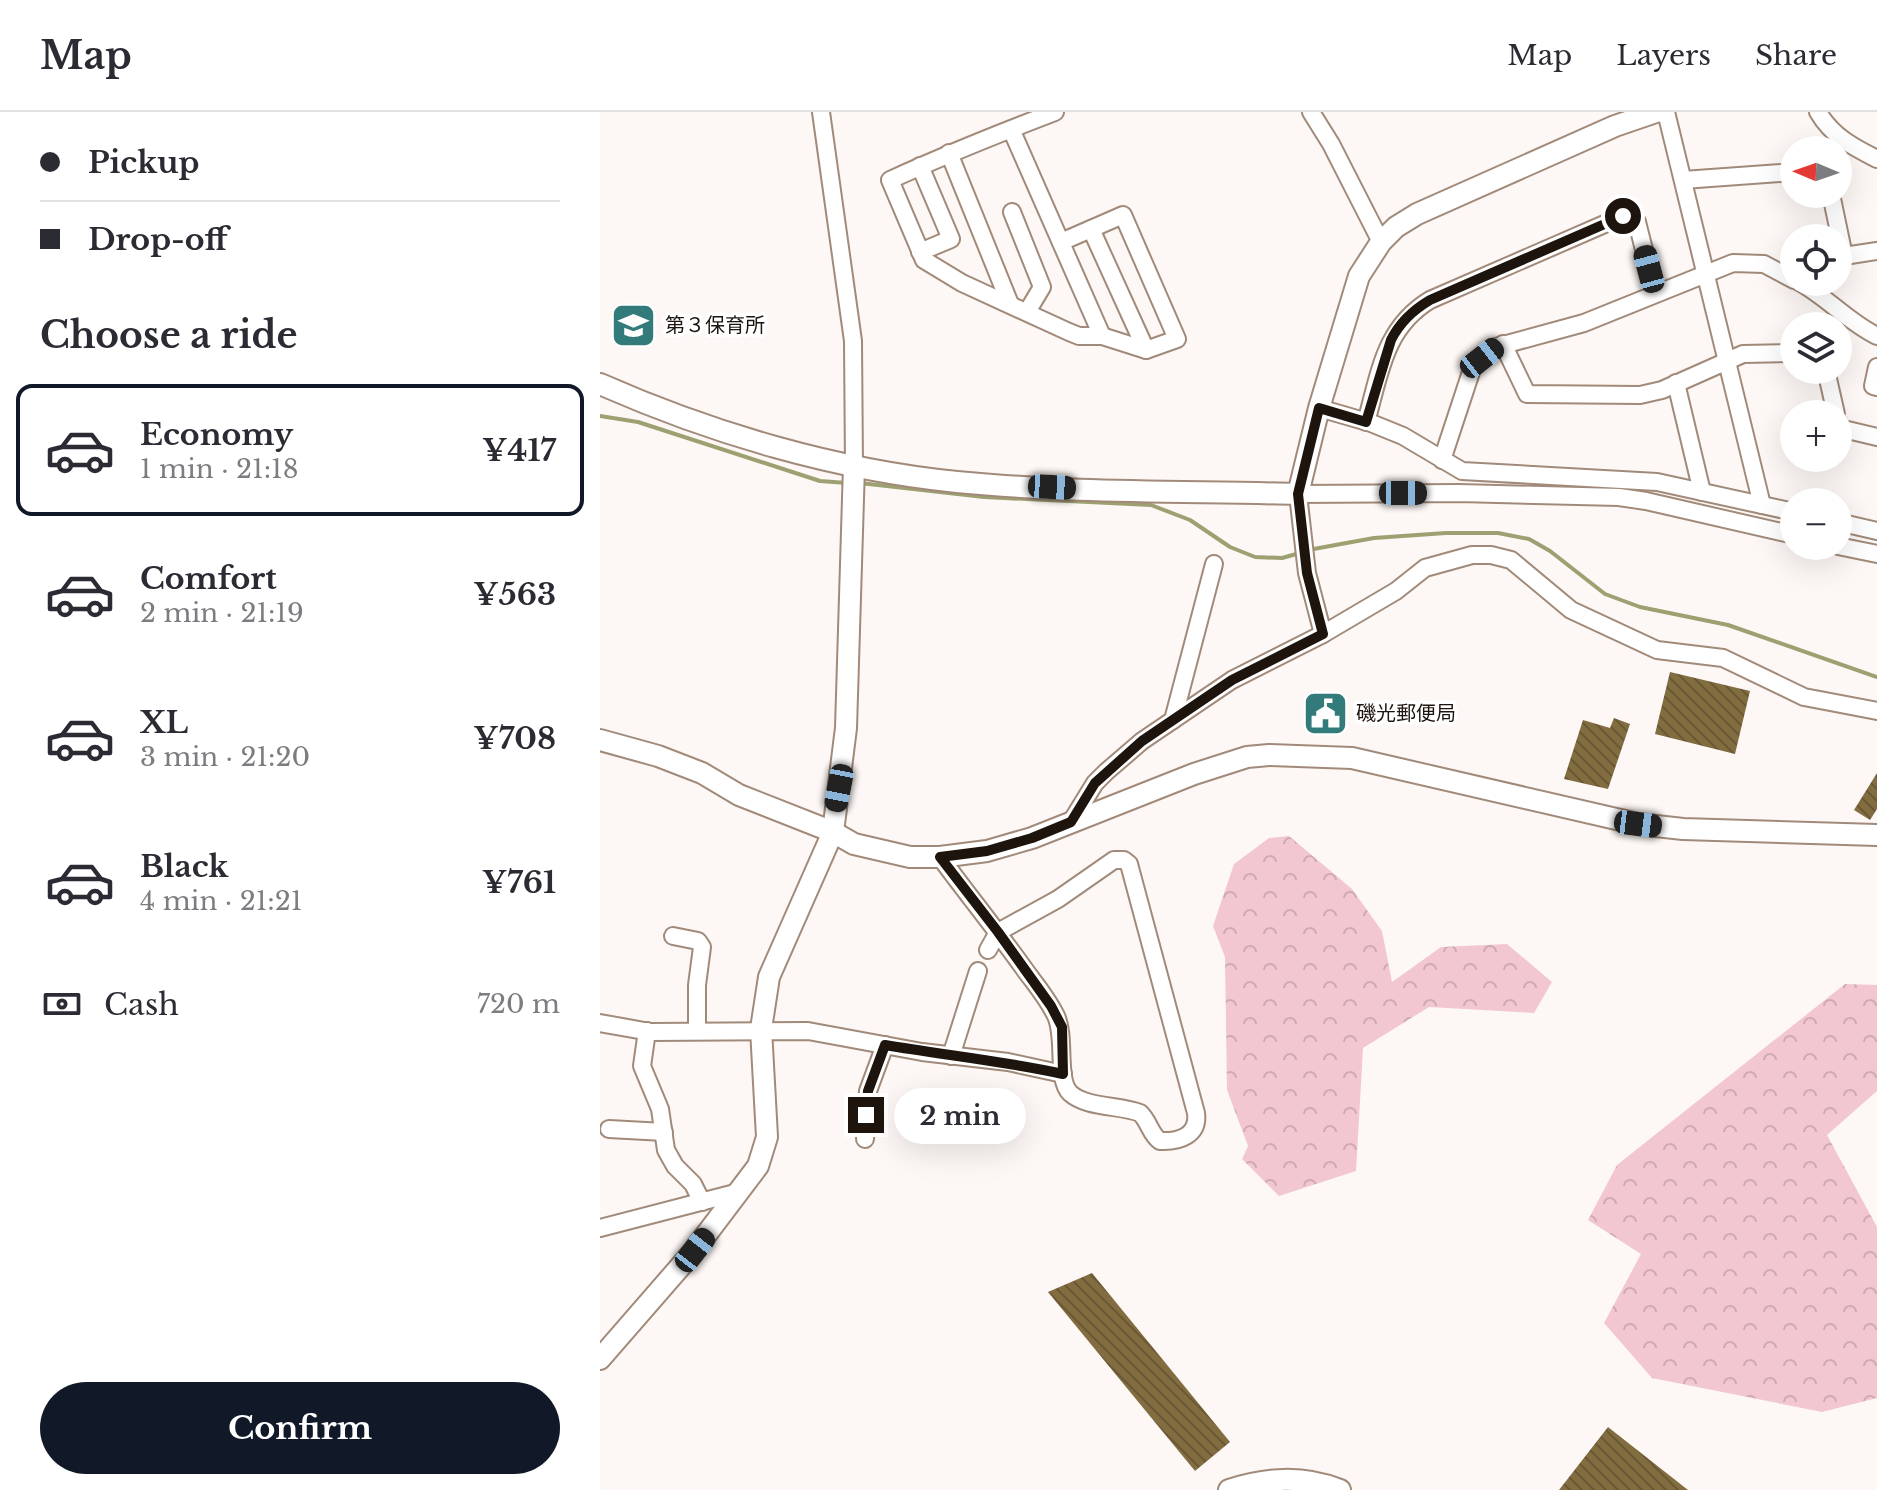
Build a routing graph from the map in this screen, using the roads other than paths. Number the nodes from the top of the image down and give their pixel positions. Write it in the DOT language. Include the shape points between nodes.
graph roads {
  1 [pos="821,112"];
  2 [pos="1055,112"];
  3 [pos="1311,112"];
  4 [pos="1656,112"];
  5 [pos="1666,112"];
  6 [pos="1818,112"];
  7 [pos="1011,129"];
  8 [pos="949,153"];
  9 [pos="1877,159"];
  10 [pos="920,166"];
  11 [pos="1780,173"];
  12 [pos="1683,180"];
  13 [pos="1012,212"];
  14 [pos="1091,229"];
  15 [pos="1061,242"];
  16 [pos="1381,242"];
  17 [pos="1877,251"];
  18 [pos="920,252"];
  19 [pos="1852,257"];
  20 [pos="1780,272"];
  21 [pos="1706,273"];
  22 [pos="1655,293"];
  23 [pos="1828,296"];
  24 [pos="1010,304"];
  25 [pos="1027,312"];
  26 [pos="1102,336"];
  27 [pos="1877,336"];
  28 [pos="1503,344"];
  29 [pos="1146,350"];
  30 [pos="1780,353"];
  31 [pos="1727,361"];
  32 [pos="1877,367"];
  33 [pos="1676,383"];
  34 [pos="600,384"];
  35 [pos="1877,387"];
  36 [pos="1319,408"];
  37 [pos="1366,422"];
  38 [pos="1852,433"];
  39 [pos="1877,437"];
  40 [pos="1442,460"];
  41 [pos="854,475"];
  42 [pos="1702,492"];
  43 [pos="1298,494"];
  44 [pos="1762,505"];
  45 [pos="1780,509"];
  46 [pos="1852,525"];
  47 [pos="1877,531"];
  48 [pos="1780,532"];
  49 [pos="1852,549"];
  50 [pos="1877,554"];
  51 [pos="1214,564"];
  52 [pos="1323,634"];
  53 [pos="1877,711"];
  54 [pos="1173,720"];
  55 [pos="600,740"];
  56 [pos="1071,822"];
  57 [pos="833,832"];
  58 [pos="1877,835"];
  59 [pos="940,857"];
  60 [pos="998,932"];
  61 [pos="673,936"];
  62 [pos="988,950"];
  63 [pos="978,971"];
  64 [pos="600,1023"];
  65 [pos="761,1029"];
  66 [pos="647,1031"];
  67 [pos="697,1031"];
  68 [pos="885,1045"];
  69 [pos="951,1056"];
  70 [pos="1063,1074"];
  71 [pos="609,1129"];
  72 [pos="664,1132"];
  73 [pos="865,1139"];
  74 [pos="739,1192"];
  75 [pos="702,1202"];
  76 [pos="600,1228"];
  77 [pos="600,1359"];
  78 [pos="1229,1490"];
  79 [pos="1340,1490"];
  1 -- 41 [label="street" via="853,341"];
  2 -- 7 [label="street"];
  3 -- 16 [label="street"];
  4 -- 16 [label="street" via="1417,214"];
  5 -- 12 [label="street"];
  6 -- 9 [label="street" via="1839,138"];
  7 -- 8 [label="street"];
  7 -- 15 [label="street"];
  8 -- 10 [label="street"];
  8 -- 24 [label="street"];
  10 -- 18 [label="street" via="890,180"];
  10 -- 18 [label="street" via="951,239"];
  11 -- 12 [label="street"];
  12 -- 21 [label="street"];
  13 -- 25 [label="street" via="1042,287"];
  14 -- 15 [label="street"];
  14 -- 29 [label="street"];
  14 -- 29 [label="street" via="1123,215 1177,339"];
  15 -- 26 [label="street"];
  16 -- 36 [label="street" via="1359,276"];
  17 -- 19 [label="street"];
  18 -- 24 [label="street" via="924,260 962,283"];
  20 -- 21 [label="street" via="1747,262"];
  21 -- 22 [label="street"];
  21 -- 31 [label="street"];
  22 -- 28 [label="street" via="1584,323"];
  22 -- 37 [label="street" via="1637,222 1623,216 1430,300 1396,330"];
  23 -- 27 [label="street"];
  24 -- 25 [label="street"];
  25 -- 26 [label="street" via="1079,336"];
  26 -- 29 [label="street"];
  28 -- 33 [label="street" via="1527,394 1626,396"];
  28 -- 40 [label="street" via="1472,369"];
  30 -- 31 [label="street" via="1743,354"];
  31 -- 33 [label="street"];
  31 -- 44 [label="street"];
  32 -- 35 [label="street"];
  33 -- 42 [label="street"];
  34 -- 41 [label="street"];
  36 -- 37 [label="street"];
  36 -- 43 [label="street"];
  37 -- 40 [label="street" via="1403,436"];
  38 -- 39 [label="street"];
  40 -- 42 [label="street" via="1462,471 1657,482"];
  41 -- 43 [label="street"];
  41 -- 57 [label="street" via="846,728"];
  42 -- 44 [label="street"];
  43 -- 48 [label="street" via="1619,497"];
  43 -- 52 [label="street" via="1306,566"];
  44 -- 45 [label="street"];
  46 -- 47 [label="street"];
  49 -- 50 [label="street"];
  51 -- 54 [label="street"];
  52 -- 53 [label="street" via="1425,568 1491,555 1511,560 1571,610 1657,650 1723,658 1804,697"];
  52 -- 54 [label="street" via="1232,680"];
  54 -- 56 [label="street" via="1095,783"];
  55 -- 57 [label="street" via="702,773 739,795"];
  56 -- 58 [label="street" via="1247,757 1292,754 1352,758 1638,824"];
  56 -- 59 [label="street" via="987,851"];
  57 -- 59 [label="street" via="883,852"];
  57 -- 65 [label="street" via="769,977"];
  59 -- 60 [label="street"];
  60 -- 62 [label="street"];
  60 -- 70 [label="street" via="1062,1027"];
  60 -- 70 [label="street" via="1114,860 1124,860 1132,869 1196,1128 1160,1141 1140,1113 1072,1095"];
  61 -- 67 [label="street" via="698,941 702,947"];
  63 -- 69 [label="street"];
  64 -- 66 [label="street"];
  65 -- 67 [label="street"];
  65 -- 68 [label="street" via="808,1031"];
  65 -- 74 [label="street" via="767,1137 758,1166"];
  66 -- 67 [label="street"];
  66 -- 72 [label="street" via="642,1066"];
  68 -- 69 [label="street"];
  68 -- 73 [label="street" via="868,1091"];
  69 -- 70 [label="street"];
  71 -- 72 [label="street"];
  72 -- 75 [label="street" via="669,1157"];
  74 -- 75 [label="street"];
  74 -- 77 [label="street"];
  75 -- 76 [label="street"];
  78 -- 79 [label="street" via="1298,1478"];
}
